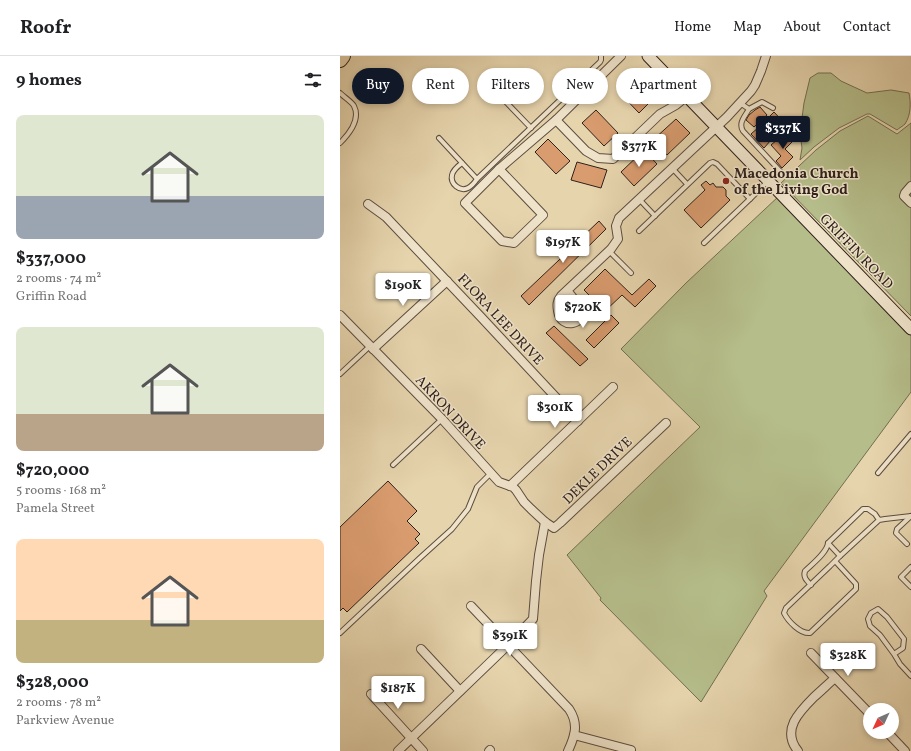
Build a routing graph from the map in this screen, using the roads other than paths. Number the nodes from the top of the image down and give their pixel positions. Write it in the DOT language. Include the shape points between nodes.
graph roads {
  1 [pos="343,56"];
  2 [pos="601,56"];
  3 [pos="622,56"];
  4 [pos="648,56"];
  5 [pos="766,56"];
  6 [pos="340,60"];
  7 [pos="660,68"];
  8 [pos="340,93"];
  9 [pos="740,103"];
  10 [pos="508,104"];
  11 [pos="677,104"];
  12 [pos="695,104"];
  13 [pos="773,108"];
  14 [pos="749,109"];
  15 [pos="556,120"];
  16 [pos="716,126"];
  17 [pos="531,128"];
  18 [pos="439,138"];
  19 [pos="340,143"];
  20 [pos="462,163"];
  21 [pos="672,168"];
  22 [pos="499,169"];
  23 [pos="780,171"];
  24 [pos="477,179"];
  25 [pos="768,180"];
  26 [pos="687,184"];
  27 [pos="911,186"];
  28 [pos="639,199"];
  29 [pos="750,199"];
  30 [pos="911,203"];
  31 [pos="368,204"];
  32 [pos="655,216"];
  33 [pos="639,231"];
  34 [pos="704,242"];
  35 [pos="609,251"];
  36 [pos="631,273"];
  37 [pos="447,281"];
  38 [pos="561,296"];
  39 [pos="340,315"];
  40 [pos="911,329"];
  41 [pos="372,347"];
  42 [pos="340,374"];
  43 [pos="613,387"];
  44 [pos="442,419"];
  45 [pos="578,421"];
  46 [pos="666,423"];
  47 [pos="911,434"];
  48 [pos="393,465"];
  49 [pos="491,473"];
  50 [pos="878,474"];
  51 [pos="510,486"];
  52 [pos="879,520"];
  53 [pos="545,522"];
  54 [pos="828,543"];
  55 [pos="907,544"];
  56 [pos="840,556"];
  57 [pos="835,560"];
  58 [pos="911,567"];
  59 [pos="811,585"];
  60 [pos="911,587"];
  61 [pos="471,606"];
  62 [pos="340,634"];
  63 [pos="508,645"];
  64 [pos="421,649"];
  65 [pos="811,653"];
  66 [pos="894,654"];
  67 [pos="911,676"];
  68 [pos="835,678"];
  69 [pos="460,691"];
  70 [pos="371,694"];
  71 [pos="863,707"];
  72 [pos="574,736"];
  73 [pos="411,738"];
  74 [pos="894,739"];
  75 [pos="631,750"];
  76 [pos="398,751"];
  77 [pos="423,751"];
  78 [pos="568,751"];
  79 [pos="798,751"];
  80 [pos="905,751"];
  1 -- 6 [label="highway"];
  2 -- 17 [label="lane" via="600,62"];
  3 -- 15 [label="street"];
  4 -- 7 [label="street, GRIFFIN ROAD"];
  5 -- 9 [label="street" via="755,85"];
  8 -- 19 [label="lane" via="354,105 357,115 353,128"];
  9 -- 14 [label="lane"];
  9 -- 16 [label="street"];
  10 -- 17 [label="lane"];
  11 -- 15 [label="street" via="660,114 613,159 598,158 586,151"];
  12 -- 16 [label="street, GRIFFIN ROAD"];
  13 -- 14 [label="lane" via="762,102"];
  14 -- 23 [label="lane" via="741,128"];
  15 -- 22 [label="street"];
  16 -- 21 [label="street"];
  16 -- 25 [label="street, GRIFFIN ROAD"];
  17 -- 24 [label="lane"];
  18 -- 20 [label="lane"];
  20 -- 24 [label="lane"];
  20 -- 24 [label="lane" via="453,173 454,185 466,189"];
  21 -- 26 [label="lane"];
  21 -- 28 [label="street"];
  22 -- 22 [label="street" via="465,203 502,241 514,243 543,215"];
  25 -- 29 [label="lane"];
  25 -- 40 [label="street, GRIFFIN ROAD"];
  26 -- 29 [label="lane" via="713,162"];
  26 -- 32 [label="lane"];
  27 -- 30 [label="street" via="904,196"];
  28 -- 32 [label="lane"];
  28 -- 35 [label="street" via="619,218 616,226 618,239"];
  29 -- 34 [label="lane"];
  31 -- 37 [label="street, FLORA LEE DRIVE" via="386,217"];
  32 -- 33 [label="lane"];
  35 -- 36 [label="lane"];
  35 -- 38 [label="street"];
  37 -- 41 [label="street"];
  37 -- 45 [label="street, FLORA LEE DRIVE"];
  39 -- 41 [label="street, AKRON DRIVE"];
  41 -- 42 [label="lane"];
  41 -- 44 [label="street, AKRON DRIVE"];
  43 -- 45 [label="street"];
  44 -- 48 [label="lane"];
  44 -- 49 [label="street, AKRON DRIVE"];
  45 -- 51 [label="street"];
  46 -- 53 [label="street, DEKLE DRIVE" via="554,528"];
  47 -- 50 [label="lane"];
  49 -- 51 [label="street, AKRON DRIVE" via="499,482"];
  49 -- 62 [label="lane" via="476,488 468,509 452,529"];
  51 -- 53 [label="street, AKRON DRIVE"];
  52 -- 54 [label="lane" via="868,509 863,509"];
  52 -- 55 [label="lane" via="911,516 896,531"];
  52 -- 56 [label="lane"];
  53 -- 63 [label="street" via="538,562 533,620"];
  54 -- 56 [label="lane"];
  54 -- 59 [label="lane" via="823,553 805,571 805,579"];
  56 -- 57 [label="lane"];
  57 -- 59 [label="lane"];
  57 -- 59 [label="lane" via="856,584 856,589 814,630 806,634 784,613 786,608"];
  58 -- 60 [label="lane" via="901,576"];
  61 -- 63 [label="street"];
  63 -- 69 [label="street"];
  63 -- 72 [label="street" via="569,709 575,721"];
  64 -- 69 [label="street"];
  65 -- 68 [label="street"];
  66 -- 66 [label="lane" via="870,626 868,619 871,613 878,609 904,639 903,648"];
  66 -- 67 [label="lane"];
  68 -- 71 [label="street"];
  68 -- 79 [label="street" via="797,716 791,731"];
  69 -- 73 [label="street"];
  70 -- 73 [label="street"];
  72 -- 75 [label="street"];
  72 -- 78 [label="street"];
  73 -- 76 [label="street"];
  73 -- 77 [label="street"];
  74 -- 80 [label="street"];
}
